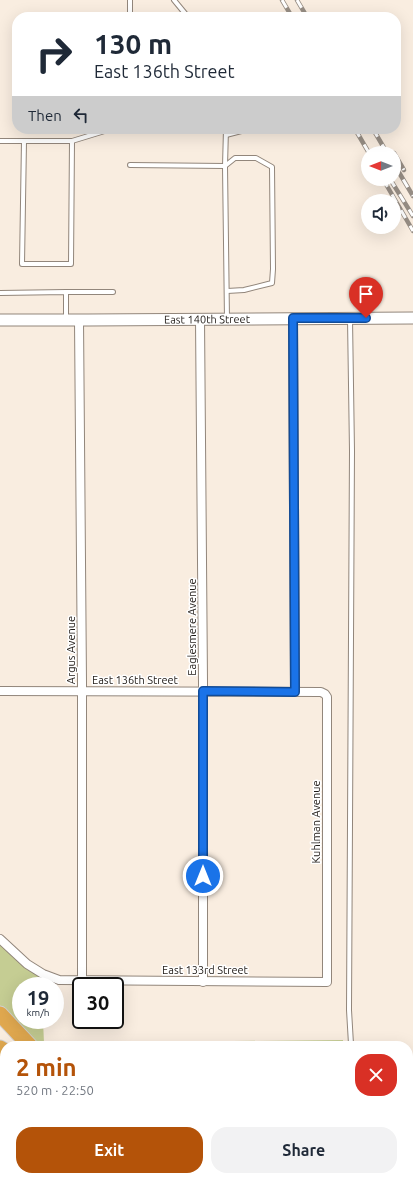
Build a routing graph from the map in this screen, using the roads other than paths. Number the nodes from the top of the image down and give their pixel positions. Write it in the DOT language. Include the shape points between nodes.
graph roads {
  1 [pos="130,0"];
  2 [pos="174,0"];
  3 [pos="130,12"];
  4 [pos="184,12"];
  5 [pos="95,134"];
  6 [pos="230,134"];
  7 [pos="226,135"];
  8 [pos="0,141"];
  9 [pos="24,141"];
  10 [pos="72,141"];
  11 [pos="130,165"];
  12 [pos="225,166"];
  13 [pos="227,291"];
  14 [pos="66,292"];
  15 [pos="113,292"];
  16 [pos="0,293"];
  17 [pos="293,318"];
  18 [pos="350,318"];
  19 [pos="413,318"];
  20 [pos="200,319"];
  21 [pos="227,319"];
  22 [pos="0,320"];
  23 [pos="66,320"];
  24 [pos="79,320"];
  25 [pos="0,691"];
  26 [pos="82,691"];
  27 [pos="203,691"];
  28 [pos="295,692"];
  29 [pos="0,939"];
  30 [pos="82,977"];
  31 [pos="72,980"];
  32 [pos="124,981"];
  33 [pos="203,982"];
  34 [pos="327,982"];
  35 [pos="0,1014"];
  36 [pos="25,1041"];
  37 [pos="351,1041"];
  1 -- 3 [label="lane"];
  2 -- 4 [label="lane"];
  5 -- 10 [label="lane"];
  6 -- 7 [label="lane"];
  7 -- 12 [label="lane"];
  8 -- 9 [label="lane"];
  9 -- 10 [label="lane"];
  9 -- 10 [label="lane" via="22,264 71,264"];
  11 -- 12 [label="lane"];
  12 -- 13 [label="lane"];
  12 -- 13 [label="lane" via="235,158 256,158 272,167 272,283"];
  13 -- 21 [label="lane"];
  14 -- 15 [label="lane"];
  14 -- 16 [label="lane"];
  14 -- 23 [label="lane"];
  17 -- 18 [label="street, East 140th Street"];
  17 -- 21 [label="street, East 140th Street"];
  17 -- 28 [label="street"];
  18 -- 19 [label="street, East 140th Street"];
  18 -- 37 [label="lane"];
  20 -- 21 [label="street, East 140th Street"];
  20 -- 24 [label="street, East 140th Street"];
  20 -- 27 [label="street, Eaglesmere Avenue"];
  22 -- 23 [label="street, East 140th Street"];
  23 -- 24 [label="street, East 140th Street"];
  24 -- 26 [label="street, Argus Avenue"];
  25 -- 26 [label="street, East 136th Street"];
  26 -- 27 [label="street, East 136th Street"];
  26 -- 30 [label="street, Argus Avenue"];
  27 -- 28 [label="street, East 136th Street"];
  27 -- 33 [label="street, Eaglesmere Avenue"];
  28 -- 34 [label="street, Kuhlman Avenue" via="321,692 327,697"];
  29 -- 31 [label="street, East 133rd Street" via="27,964 43,974 59,980"];
  32 -- 33 [label="street, East 133rd Street"];
  33 -- 34 [label="street, East 133rd Street"];
  35 -- 36 [label="highway"];
}
